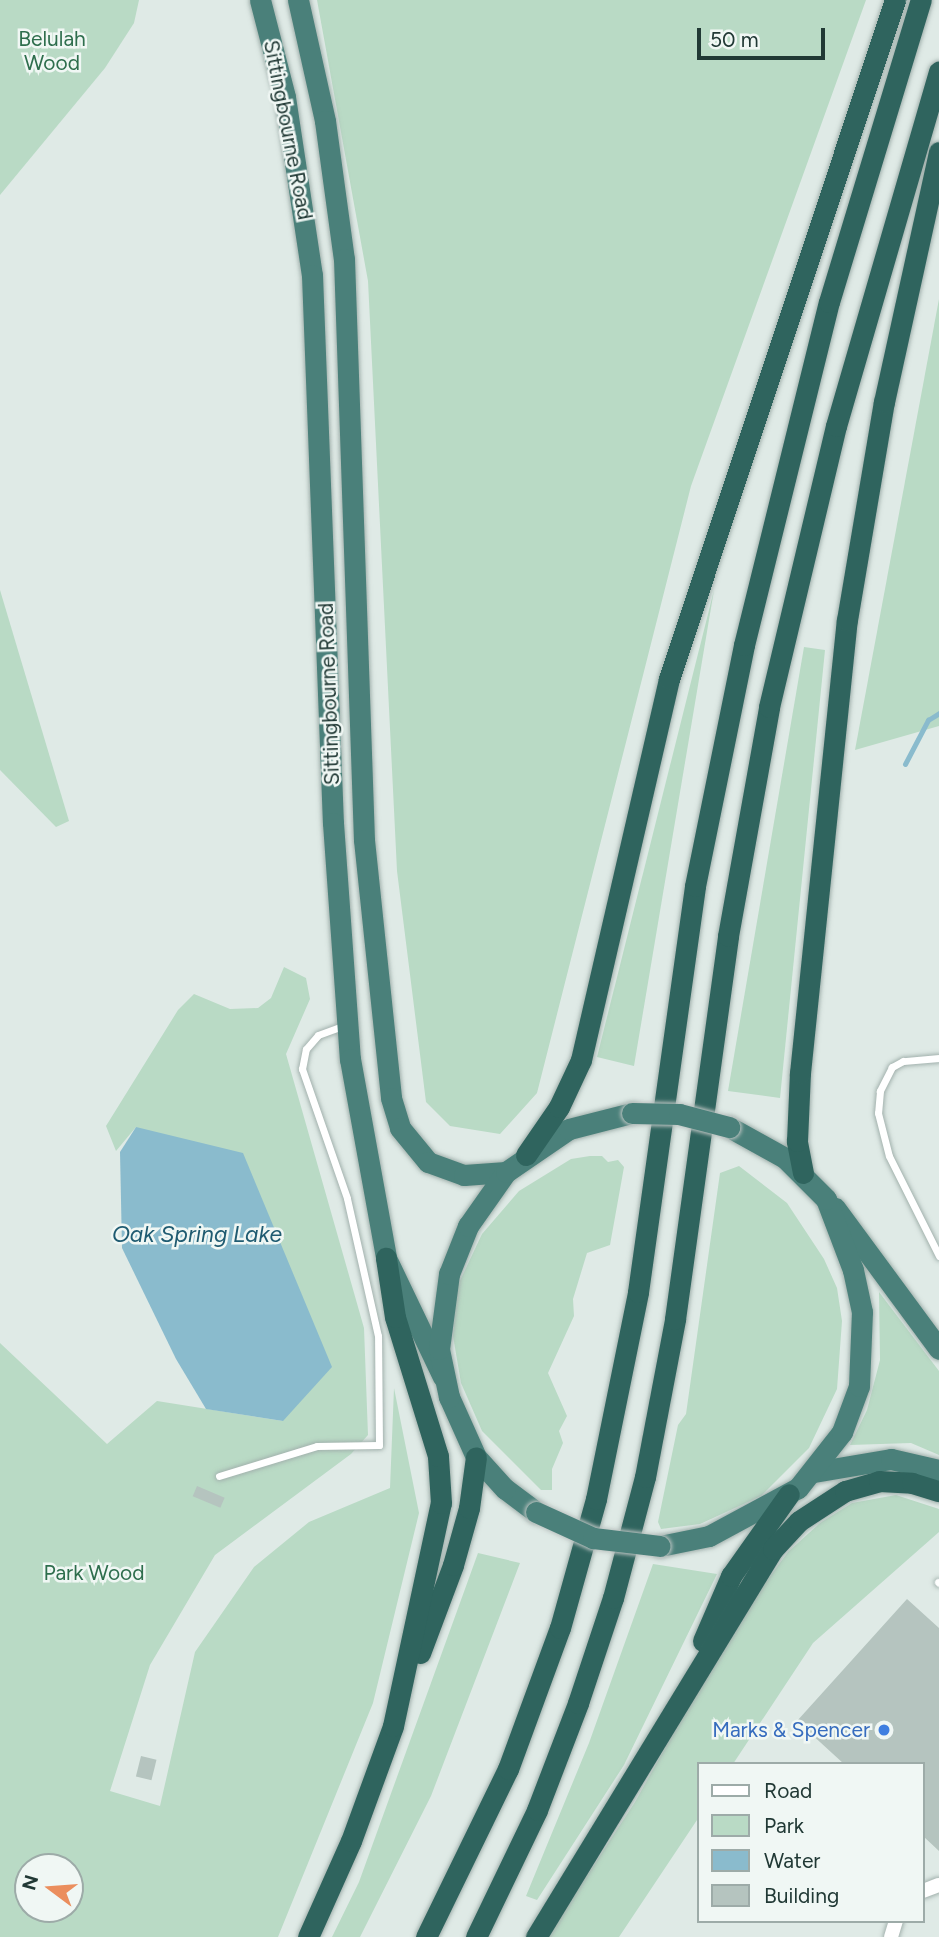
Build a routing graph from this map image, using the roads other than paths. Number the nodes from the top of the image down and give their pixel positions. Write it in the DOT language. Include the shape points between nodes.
graph roads {
  1 [pos="260,0"];
  2 [pos="298,0"];
  3 [pos="895,0"];
  4 [pos="921,0"];
  5 [pos="939,72"];
  6 [pos="939,152"];
  7 [pos="346,1025"];
  8 [pos="939,1058"];
  9 [pos="526,1155"];
  10 [pos="506,1172"];
  11 [pos="803,1173"];
  12 [pos="826,1199"];
  13 [pos="939,1256"];
  14 [pos="386,1258"];
  15 [pos="939,1349"];
  16 [pos="443,1377"];
  17 [pos="476,1457"];
  18 [pos="939,1470"];
  19 [pos="814,1472"];
  20 [pos="219,1476"];
  21 [pos="939,1491"];
  22 [pos="789,1494"];
  23 [pos="688,1682"];
  24 [pos="405,1683"];
  25 [pos="309,1937"];
  26 [pos="426,1937"];
  27 [pos="476,1937"];
  28 [pos="536,1937"];
  1 -- 7 [label="highway, Sittingbourne Road" via="292,133 313,275 333,823"];
  2 -- 10 [label="highway, Sittingbourne Road" via="325,121 344,259 364,841 391,1098 404,1135 428,1162 464,1175"];
  3 -- 9 [label="highway" via="668,680 581,1060 559,1107"];
  4 -- 26 [label="highway" via="829,302 738,671 695,886 638,1292 596,1499 560,1628 508,1769"];
  5 -- 27 [label="highway" via="840,413 769,707 728,936 669,1360 642,1488 579,1703 537,1810"];
  6 -- 11 [label="highway" via="884,402 847,620 800,1073 797,1141"];
  7 -- 14 [label="highway, Sittingbourne Road"];
  7 -- 20 [label="lane" via="318,1035 306,1049 302,1069 347,1198 378,1336 379,1445 317,1446"];
  8 -- 13 [label="lane" via="902,1061 892,1067 883,1082 878,1113 889,1156"];
  9 -- 10 [label="highway"];
  9 -- 11 [label="highway, bridge" via="569,1129 632,1113 679,1114 729,1127 774,1150"];
  10 -- 16 [label="highway" via="468,1226 449,1274 439,1329"];
  11 -- 12 [label="highway"];
  12 -- 15 [label="highway"];
  12 -- 19 [label="highway" via="853,1270 862,1312 863,1352 854,1404 842,1432"];
  14 -- 16 [label="highway, Sittingbourne Road"];
  14 -- 24 [label="highway" via="395,1317 441,1472 438,1523"];
  16 -- 17 [label="highway"];
  17 -- 22 [label="highway, bridge" via="505,1489 536,1512 593,1538 660,1546 709,1536"];
  17 -- 24 [label="highway" via="469,1508 447,1587"];
  18 -- 19 [label="highway" via="891,1459"];
  19 -- 22 [label="highway"];
  21 -- 23 [label="highway" via="912,1483 878,1481 845,1491 815,1509 761,1564"];
  22 -- 23 [label="highway" via="731,1576"];
  23 -- 28 [label="highway"];
  24 -- 25 [label="highway" via="365,1806"];
}
